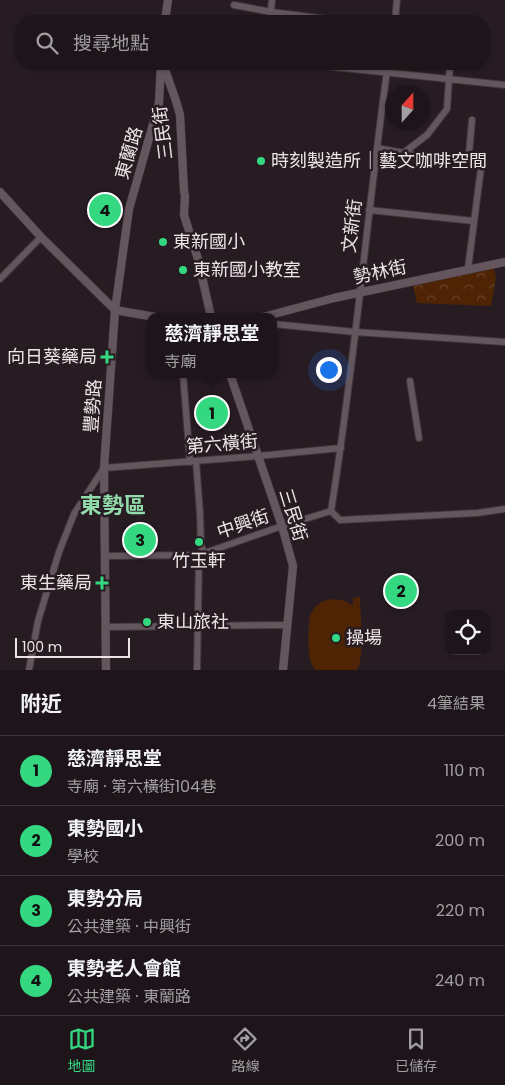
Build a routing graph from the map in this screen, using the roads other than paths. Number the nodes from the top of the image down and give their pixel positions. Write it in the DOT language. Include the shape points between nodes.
graph roads {
  1 [pos="168,0"];
  2 [pos="272,0"];
  3 [pos="397,0"];
  4 [pos="234,5"];
  5 [pos="271,12"];
  6 [pos="166,15"];
  7 [pos="271,15"];
  8 [pos="295,15"];
  9 [pos="395,15"];
  10 [pos="162,70"];
  11 [pos="164,70"];
  12 [pos="367,70"];
  13 [pos="450,70"];
  14 [pos="387,72"];
  15 [pos="450,79"];
  16 [pos="505,85"];
  17 [pos="472,120"];
  18 [pos="377,148"];
  19 [pos="402,154"];
  20 [pos="481,168"];
  21 [pos="0,192"];
  22 [pos="369,210"];
  23 [pos="474,221"];
  24 [pos="42,237"];
  25 [pos="505,262"];
  26 [pos="468,269"];
  27 [pos="0,279"];
  28 [pos="360,292"];
  29 [pos="115,310"];
  30 [pos="210,313"];
  31 [pos="277,313"];
  32 [pos="147,316"];
  33 [pos="277,324"];
  34 [pos="355,332"];
  35 [pos="505,342"];
  36 [pos="183,378"];
  37 [pos="231,378"];
  38 [pos="410,381"];
  39 [pos="419,438"];
  40 [pos="341,448"];
  41 [pos="258,456"];
  42 [pos="193,461"];
  43 [pos="104,468"];
  44 [pos="505,509"];
  45 [pos="331,511"];
  46 [pos="282,526"];
  47 [pos="202,555"];
  48 [pos="105,556"];
  49 [pos="288,625"];
  50 [pos="198,626"];
  51 [pos="105,628"];
  52 [pos="29,670"];
  53 [pos="106,670"];
  54 [pos="197,670"];
  55 [pos="283,670"];
  1 -- 6 [label="street"];
  2 -- 5 [label="street"];
  3 -- 9 [label="street"];
  4 -- 5 [label="street"];
  5 -- 7 [label="street"];
  5 -- 8 [label="street"];
  10 -- 29 [label="street, 東蘭路" via="159,103 129,209"];
  11 -- 30 [label="street, 三民街" via="180,115 184,215"];
  12 -- 14 [label="street"];
  13 -- 15 [label="street"];
  14 -- 15 [label="street"];
  14 -- 18 [label="street, 文新街"];
  15 -- 16 [label="street"];
  15 -- 19 [label="street" via="447,109 427,135"];
  17 -- 19 [label="street" via="468,165"];
  18 -- 19 [label="street"];
  18 -- 22 [label="street, 文新街"];
  20 -- 23 [label="street"];
  21 -- 24 [label="street"];
  22 -- 23 [label="street"];
  22 -- 28 [label="street, 文新街"];
  23 -- 26 [label="street"];
  24 -- 27 [label="street"];
  24 -- 29 [label="street"];
  25 -- 26 [label="street, 勢林街"];
  26 -- 28 [label="street, 勢林街"];
  28 -- 31 [label="street, 勢林街"];
  28 -- 34 [label="street, 文新街"];
  29 -- 32 [label="street"];
  29 -- 43 [label="street, 豐勢路"];
  33 -- 34 [label="street"];
  34 -- 35 [label="street"];
  34 -- 40 [label="street, 文新街"];
  36 -- 42 [label="street"];
  37 -- 41 [label="street, 三民街"];
  38 -- 39 [label="street"];
  40 -- 41 [label="street, 第六橫街"];
  40 -- 45 [label="street, 文新街"];
  41 -- 42 [label="street, 第六橫街"];
  41 -- 46 [label="street, 三民街"];
  42 -- 43 [label="street, 第六橫街"];
  42 -- 47 [label="street"];
  43 -- 48 [label="street, 豐勢路"];
  43 -- 52 [label="street" via="74,514 59,552 38,620"];
  44 -- 45 [label="street" via="340,520"];
  45 -- 46 [label="street, 中興街"];
  46 -- 47 [label="street, 中興街"];
  46 -- 49 [label="street, 三民街" via="293,566"];
  47 -- 48 [label="street, 中興街"];
  47 -- 50 [label="street"];
  48 -- 51 [label="street, 豐勢路"];
  49 -- 50 [label="street"];
  49 -- 55 [label="street, 三民街"];
  50 -- 51 [label="street"];
  50 -- 54 [label="street"];
  51 -- 53 [label="street, 豐勢路"];
}
